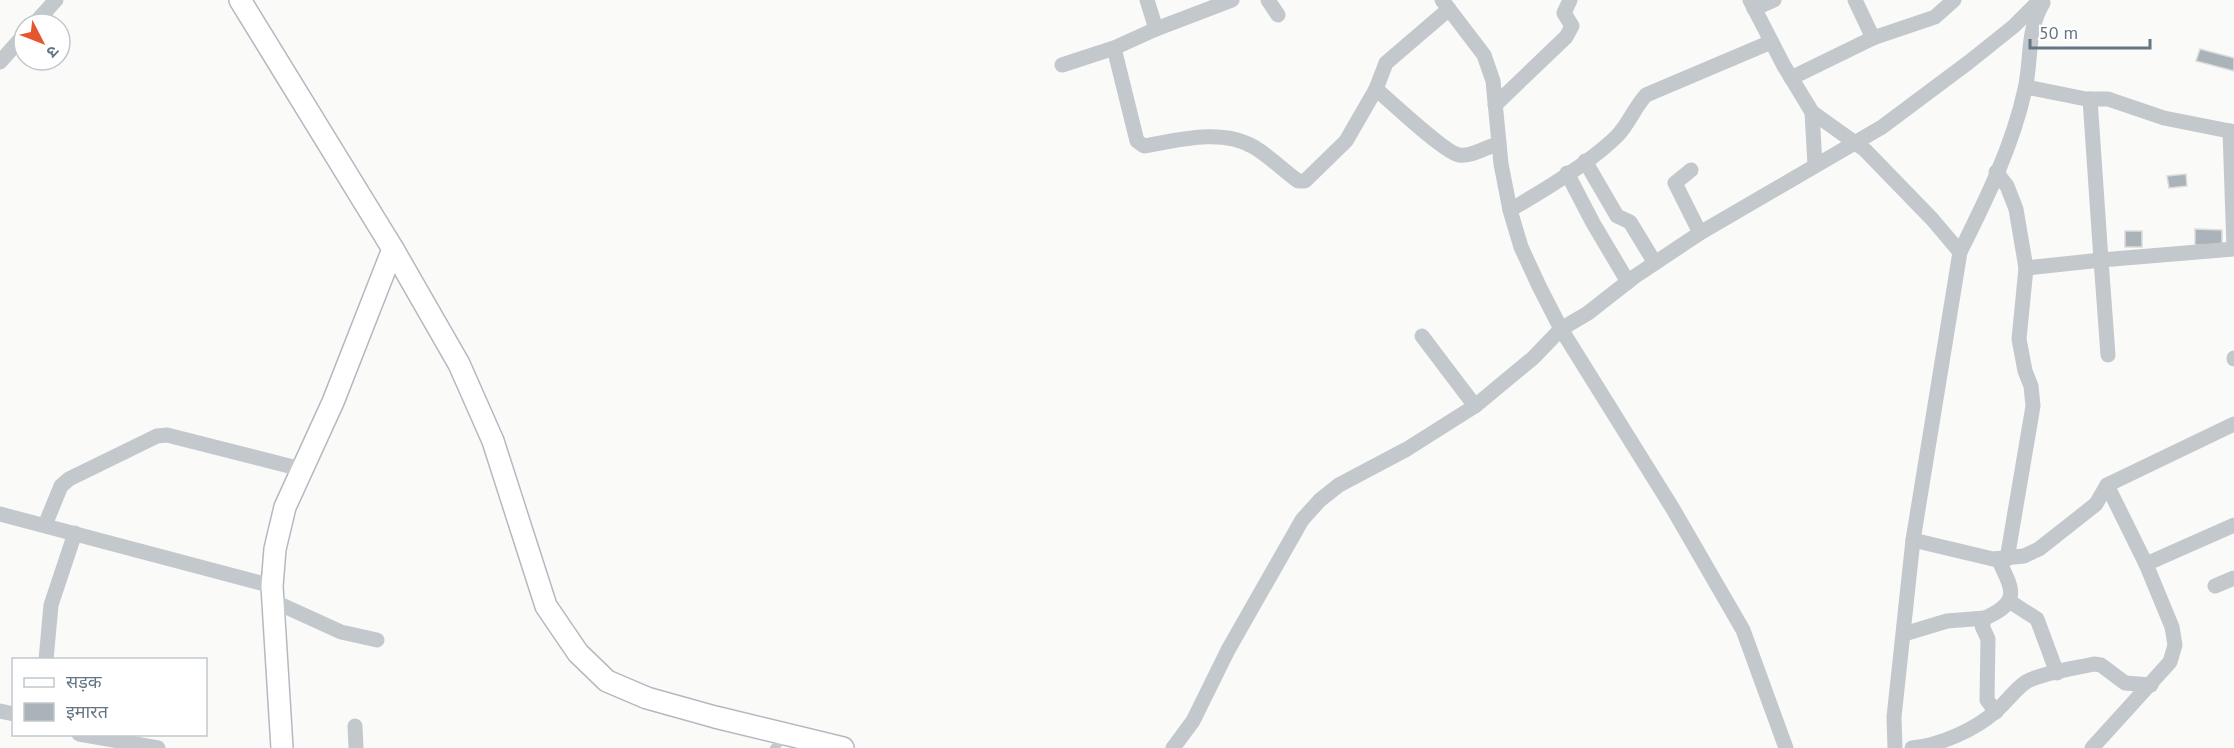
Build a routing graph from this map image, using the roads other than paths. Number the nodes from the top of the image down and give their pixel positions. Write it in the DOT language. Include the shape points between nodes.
graph roads {
  1 [pos="56,0"];
  2 [pos="240,0"];
  3 [pos="1147,0"];
  4 [pos="1232,0"];
  5 [pos="1268,0"];
  6 [pos="1569,0"];
  7 [pos="1774,0"];
  8 [pos="1855,0"];
  9 [pos="1954,0"];
  10 [pos="2040,0"];
  11 [pos="2045,0"];
  12 [pos="1445,5"];
  13 [pos="1752,5"];
  14 [pos="45,12"];
  15 [pos="1278,15"];
  16 [pos="1156,28"];
  17 [pos="1873,38"];
  18 [pos="1772,42"];
  19 [pos="12,48"];
  20 [pos="1114,48"];
  21 [pos="0,62"];
  22 [pos="1062,65"];
  23 [pos="1791,78"];
  24 [pos="2026,87"];
  25 [pos="1376,88"];
  26 [pos="2090,99"];
  27 [pos="1495,105"];
  28 [pos="1812,112"];
  29 [pos="2232,131"];
  30 [pos="1854,143"];
  31 [pos="1499,144"];
  32 [pos="1585,161"];
  33 [pos="1815,165"];
  34 [pos="1691,170"];
  35 [pos="1996,172"];
  36 [pos="1567,173"];
  37 [pos="1510,210"];
  38 [pos="1700,233"];
  39 [pos="393,249"];
  40 [pos="1960,252"];
  41 [pos="2101,260"];
  42 [pos="1655,263"];
  43 [pos="2026,268"];
  44 [pos="1628,282"];
  45 [pos="1561,330"];
  46 [pos="1422,336"];
  47 [pos="2108,355"];
  48 [pos="1476,406"];
  49 [pos="2234,424"];
  50 [pos="301,469"];
  51 [pos="2107,484"];
  52 [pos="0,514"];
  53 [pos="45,525"];
  54 [pos="2234,525"];
  55 [pos="75,533"];
  56 [pos="1913,540"];
  57 [pos="2003,559"];
  58 [pos="2146,564"];
  59 [pos="2234,578"];
  60 [pos="2215,586"];
  61 [pos="273,593"];
  62 [pos="2009,601"];
  63 [pos="1985,618"];
  64 [pos="1904,634"];
  65 [pos="377,640"];
  66 [pos="46,658"];
  67 [pos="2057,673"];
  68 [pos="2151,685"];
  69 [pos="1996,712"];
  70 [pos="355,726"];
  71 [pos="86,736"];
  72 [pos="781,742"];
  73 [pos="158,748"];
  74 [pos="282,748"];
  75 [pos="356,748"];
  76 [pos="843,748"];
  77 [pos="1173,748"];
  78 [pos="1786,748"];
  79 [pos="1895,748"];
  80 [pos="1912,748"];
  81 [pos="2092,748"];
  1 -- 14 [label="street"];
  2 -- 39 [label="main road"];
  3 -- 16 [label="street"];
  4 -- 16 [label="street"];
  5 -- 15 [label="street"];
  6 -- 27 [label="street" via="1564,13 1572,26 1566,37"];
  7 -- 13 [label="street"];
  8 -- 17 [label="street"];
  9 -- 17 [label="street" via="1935,17"];
  10 -- 30 [label="street" via="1970,62"];
  11 -- 24 [label="street" via="2036,16 2028,50"];
  12 -- 25 [label="street" via="1386,63"];
  12 -- 27 [label="street" via="1484,55 1493,81"];
  13 -- 18 [label="street"];
  16 -- 20 [label="street"];
  17 -- 23 [label="street"];
  18 -- 23 [label="street"];
  18 -- 32 [label="street" via="1646,95 1618,135"];
  19 -- 21 [label="street"];
  20 -- 22 [label="street"];
  20 -- 25 [label="street" via="1137,141 1144,146 1214,136 1235,140 1253,146 1298,181 1305,181 1346,141"];
  23 -- 28 [label="street"];
  24 -- 26 [label="street"];
  24 -- 35 [label="street"];
  25 -- 31 [label="street" via="1458,155"];
  26 -- 29 [label="street" via="2108,99 2164,118"];
  26 -- 41 [label="street"];
  27 -- 31 [label="street"];
  28 -- 30 [label="street"];
  28 -- 33 [label="street"];
  29 -- 41 [label="street" via="2234,249"];
  30 -- 33 [label="street"];
  30 -- 40 [label="street" via="1873,158"];
  31 -- 37 [label="street"];
  32 -- 36 [label="street"];
  32 -- 42 [label="street" via="1617,216 1630,222"];
  33 -- 38 [label="street"];
  34 -- 38 [label="street" via="1675,183"];
  35 -- 40 [label="street"];
  35 -- 43 [label="street" via="2007,186 2016,209"];
  36 -- 37 [label="street"];
  36 -- 44 [label="street"];
  37 -- 45 [label="street" via="1521,247"];
  38 -- 42 [label="street"];
  39 -- 50 [label="main road" via="333,402"];
  39 -- 72 [label="main road" via="459,364 493,441 546,606 578,653 607,681"];
  40 -- 56 [label="street"];
  41 -- 43 [label="street"];
  41 -- 47 [label="street"];
  42 -- 44 [label="street"];
  43 -- 57 [label="street" via="2019,339 2033,406"];
  44 -- 45 [label="street"];
  45 -- 48 [label="street"];
  45 -- 78 [label="street" via="1743,630"];
  46 -- 48 [label="street"];
  48 -- 77 [label="street" via="1339,485 1302,520 1228,650 1194,721"];
  49 -- 51 [label="street"];
  50 -- 53 [label="street" via="167,435 157,436 69,479"];
  50 -- 61 [label="main road" via="285,507 276,549"];
  51 -- 57 [label="street" via="2096,504 2039,549"];
  51 -- 58 [label="street"];
  52 -- 53 [label="street"];
  53 -- 55 [label="street"];
  54 -- 58 [label="street"];
  55 -- 61 [label="street"];
  55 -- 66 [label="street" via="51,604"];
  56 -- 57 [label="street"];
  56 -- 64 [label="street"];
  57 -- 62 [label="street"];
  58 -- 68 [label="street" via="2172,627 2175,645 2170,662"];
  59 -- 60 [label="street"];
  61 -- 65 [label="street" via="341,632"];
  61 -- 74 [label="main road"];
  62 -- 63 [label="street" via="2004,609"];
  62 -- 67 [label="street" via="2037,619"];
  63 -- 64 [label="street" via="1947,621"];
  63 -- 69 [label="street" via="1982,626 1988,639 1987,700"];
  64 -- 79 [label="street" via="1894,717"];
  67 -- 68 [label="street" via="2094,664 2125,682"];
  67 -- 69 [label="street" via="2027,682"];
  68 -- 81 [label="street"];
  69 -- 80 [label="street" via="1953,738"];
  70 -- 75 [label="street"];
  71 -- 73 [label="street"];
  72 -- 76 [label="main road"];
}
